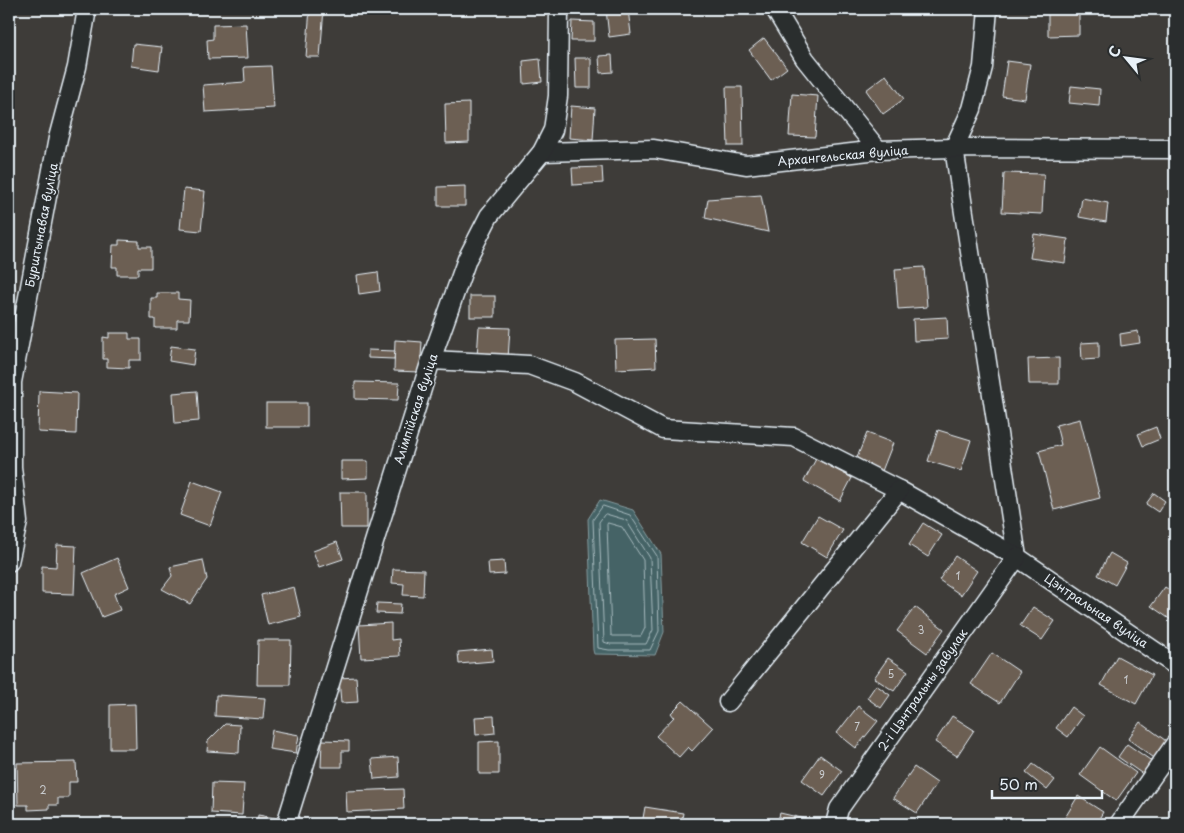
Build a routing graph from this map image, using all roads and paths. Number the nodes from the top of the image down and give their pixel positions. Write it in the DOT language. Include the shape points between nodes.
graph roads {
  1 [pos="87,9"];
  2 [pos="559,9"];
  3 [pos="775,9"];
  4 [pos="988,9"];
  5 [pos="954,148"];
  6 [pos="1175,148"];
  7 [pos="878,150"];
  8 [pos="542,152"];
  9 [pos="431,360"];
  10 [pos="899,490"];
  11 [pos="1017,557"];
  12 [pos="9,562"];
  13 [pos="1175,666"];
  14 [pos="728,702"];
  15 [pos="1175,744"];
  16 [pos="286,824"];
  17 [pos="835,824"];
  18 [pos="1119,824"];
  1 -- 12 [label="street, Бурштынавая вуліца" via="77,67 58,138 12,382 12,467 18,522"];
  2 -- 8 [label="street, Алімпійская вуліца" via="558,96 553,130"];
  3 -- 7 [label="street" via="804,59"];
  4 -- 5 [label="street" via="983,67 972,109"];
  5 -- 6 [label="street, Архангельская вуліца"];
  5 -- 7 [label="street, Архангельская вуліца"];
  5 -- 11 [label="street"];
  7 -- 8 [label="street, Архангельская вуліца" via="746,165 654,149"];
  8 -- 9 [label="street, Алімпійская вуліца" via="489,216 467,259"];
  9 -- 10 [label="street, Цэнтральная вуліца" via="529,365 575,382 663,429 794,437"];
  9 -- 16 [label="street, Алімпійская вуліца"];
  10 -- 11 [label="street, Цэнтральная вуліца"];
  10 -- 14 [label="street"];
  11 -- 13 [label="street, Цэнтральная вуліца"];
  11 -- 17 [label="street, 2-і Цэнтральны завулак" via="839,809"];
  15 -- 18 [label="street"];
}
